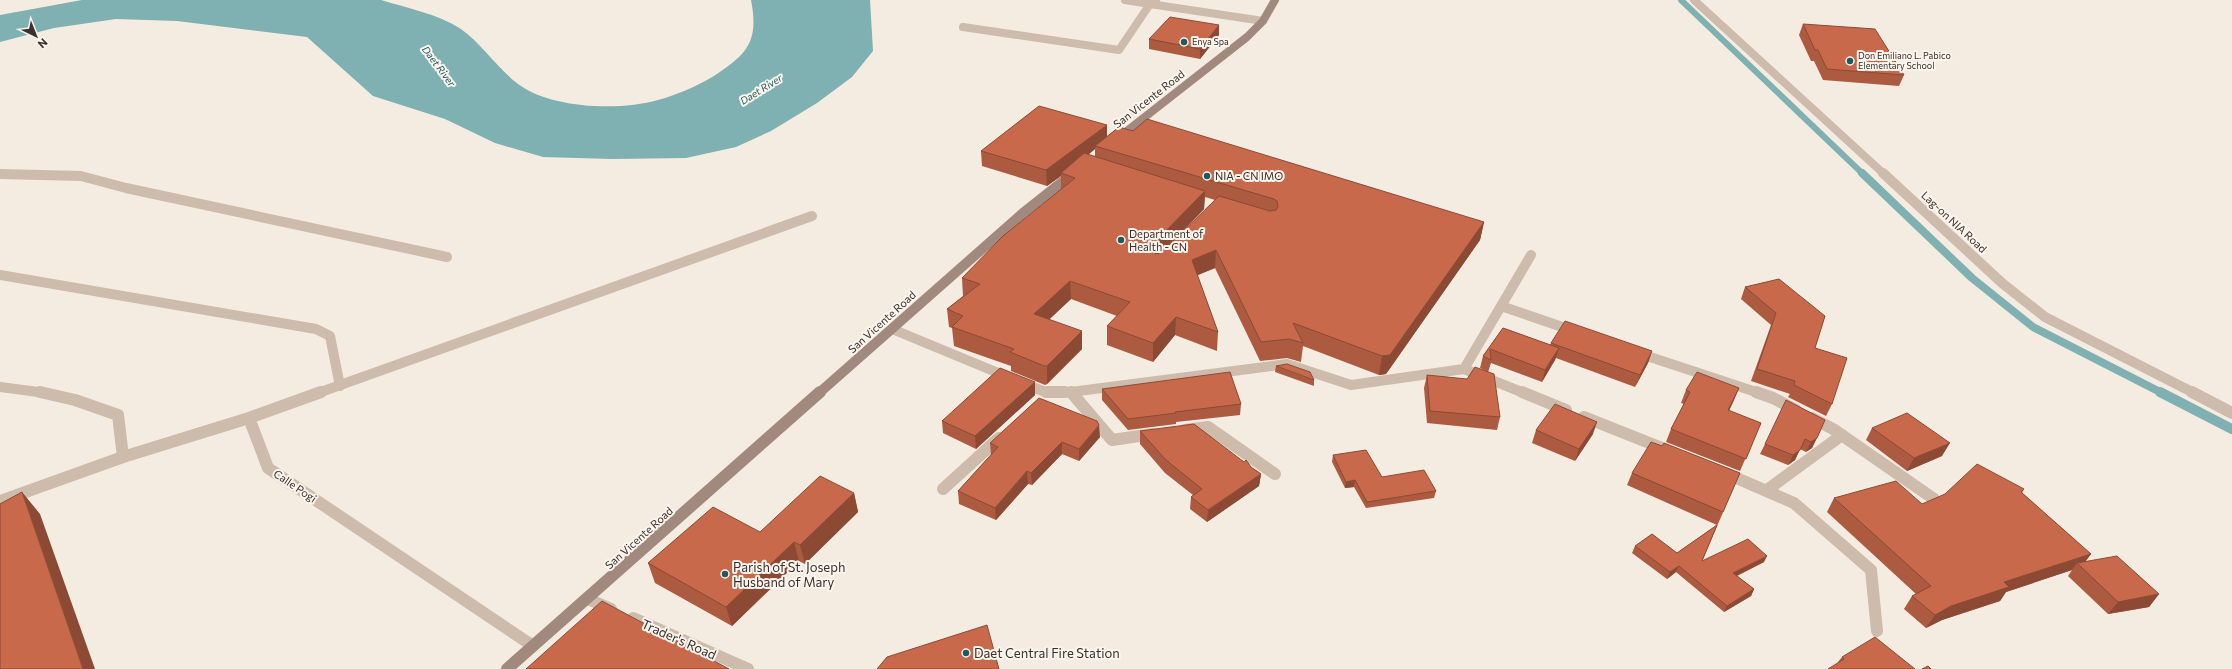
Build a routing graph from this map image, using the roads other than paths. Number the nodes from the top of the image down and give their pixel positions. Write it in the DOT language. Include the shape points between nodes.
graph roads {
  1 [pos="1125,0"];
  2 [pos="1275,0"];
  3 [pos="1694,0"];
  4 [pos="1153,2"];
  5 [pos="1263,21"];
  6 [pos="963,27"];
  7 [pos="1109,145"];
  8 [pos="1078,170"];
  9 [pos="0,174"];
  10 [pos="812,216"];
  11 [pos="1531,255"];
  12 [pos="447,257"];
  13 [pos="0,275"];
  14 [pos="1501,306"];
  15 [pos="892,329"];
  16 [pos="1584,334"];
  17 [pos="1629,350"];
  18 [pos="1464,369"];
  19 [pos="340,386"];
  20 [pos="0,387"];
  21 [pos="1071,392"];
  22 [pos="1048,394"];
  23 [pos="1036,404"];
  24 [pos="2232,413"];
  25 [pos="249,418"];
  26 [pos="1007,430"];
  27 [pos="1842,435"];
  28 [pos="1671,452"];
  29 [pos="122,457"];
  30 [pos="1715,469"];
  31 [pos="1275,474"];
  32 [pos="943,489"];
  33 [pos="1767,490"];
  34 [pos="1934,499"];
  35 [pos="0,501"];
  36 [pos="588,599"];
  37 [pos="1877,631"];
  38 [pos="533,646"];
  39 [pos="507,669"];
  40 [pos="748,669"];
  1 -- 4 [label="street"];
  2 -- 5 [label="main road, San Vicente Road"];
  3 -- 24 [label="street, Lag-on NIA Road" via="2002,283 2046,317"];
  4 -- 5 [label="street"];
  4 -- 6 [label="street" via="1119,50"];
  5 -- 7 [label="main road, San Vicente Road" via="1247,37"];
  8 -- 15 [label="main road, San Vicente Road" via="1023,213"];
  9 -- 12 [label="street" via="81,176"];
  10 -- 19 [label="street"];
  11 -- 14 [label="street"];
  13 -- 19 [label="street" via="316,329 330,336"];
  14 -- 16 [label="street"];
  14 -- 18 [label="street"];
  15 -- 22 [label="street"];
  15 -- 36 [label="main road, San Vicente Road"];
  17 -- 27 [label="street" via="1773,398"];
  18 -- 21 [label="street" via="1351,385 1282,364"];
  18 -- 28 [label="street"];
  19 -- 25 [label="street"];
  20 -- 29 [label="street" via="96,404 118,415"];
  21 -- 22 [label="street"];
  21 -- 31 [label="street" via="1112,440 1208,427"];
  22 -- 23 [label="street"];
  25 -- 29 [label="street"];
  25 -- 38 [label="street, Calle Pogi" via="268,468"];
  26 -- 32 [label="street"];
  27 -- 33 [label="street"];
  27 -- 34 [label="street"];
  29 -- 35 [label="street"];
  30 -- 33 [label="street"];
  33 -- 37 [label="street" via="1794,503 1871,570"];
  36 -- 38 [label="main road, San Vicente Road"];
  36 -- 40 [label="street, Trader's Road"];
  38 -- 39 [label="main road, San Vicente Road"];
}
